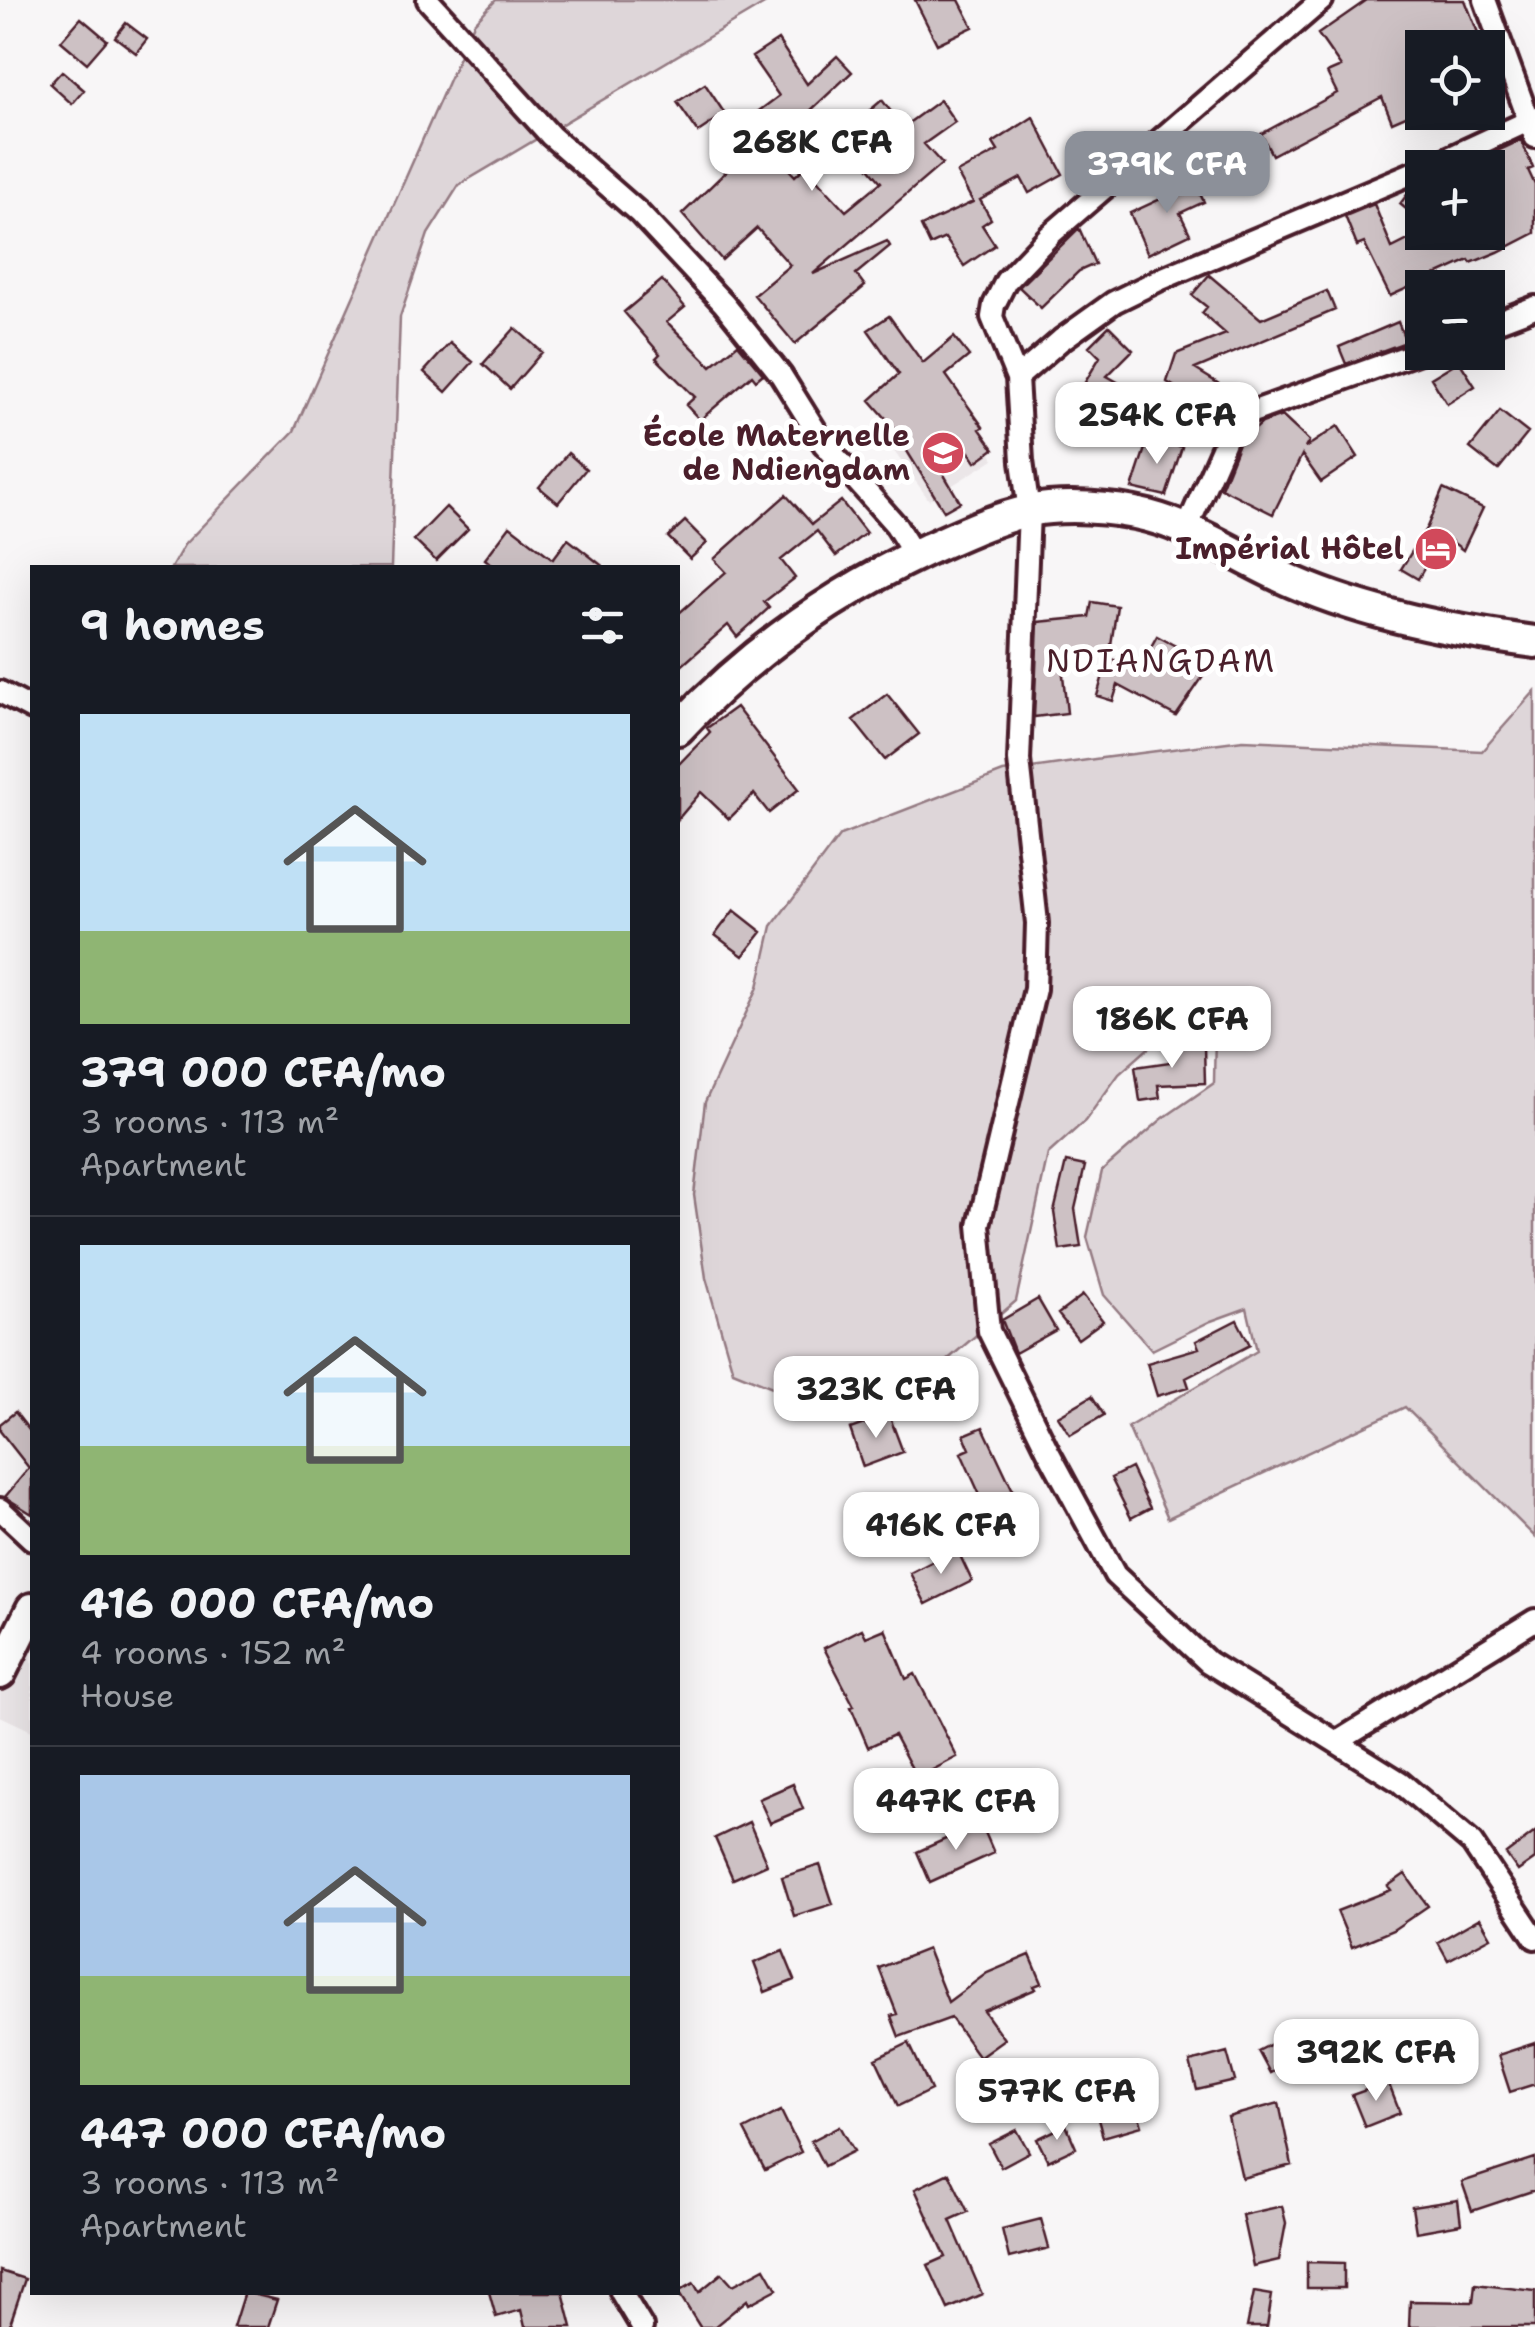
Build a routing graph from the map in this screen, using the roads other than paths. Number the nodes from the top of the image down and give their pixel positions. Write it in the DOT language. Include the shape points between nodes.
graph roads {
  1 [pos="428,0"];
  2 [pos="1322,0"];
  3 [pos="1484,0"];
  4 [pos="1533,125"];
  5 [pos="1470,150"];
  6 [pos="1405,176"];
  7 [pos="1535,307"];
  8 [pos="1505,319"];
  9 [pos="1405,356"];
  10 [pos="1017,378"];
  11 [pos="1029,511"];
  12 [pos="1187,528"];
  13 [pos="915,556"];
  14 [pos="1535,642"];
  15 [pos="0,692"];
  16 [pos="30,708"];
  17 [pos="680,728"];
  18 [pos="0,1509"];
  19 [pos="30,1537"];
  20 [pos="30,1613"];
  21 [pos="1535,1620"];
  22 [pos="0,1673"];
  23 [pos="1337,1742"];
  24 [pos="1535,1938"];
  25 [pos="623,2295"];
  26 [pos="642,2327"];
  1 -- 13 [label="street" via="551,136 639,213 724,304"];
  2 -- 10 [label="street" via="1050,235 1006,281 992,316"];
  3 -- 4 [label="street"];
  4 -- 5 [label="street"];
  6 -- 10 [label="street" via="1114,302"];
  7 -- 8 [label="street"];
  9 -- 12 [label="street" via="1249,413 1230,430"];
  10 -- 11 [label="street"];
  11 -- 12 [label="street" via="1104,509"];
  11 -- 13 [label="street"];
  11 -- 23 [label="street" via="1020,760 1036,923 1035,989 979,1224 990,1331 1115,1575 1208,1662"];
  12 -- 14 [label="street" via="1334,599 1380,614"];
  13 -- 17 [label="street" via="782,633"];
  15 -- 16 [label="street"];
  18 -- 19 [label="street"];
  20 -- 22 [label="street"];
  21 -- 23 [label="street"];
  23 -- 24 [label="street" via="1400,1782 1472,1843"];
  25 -- 26 [label="street"];
}
